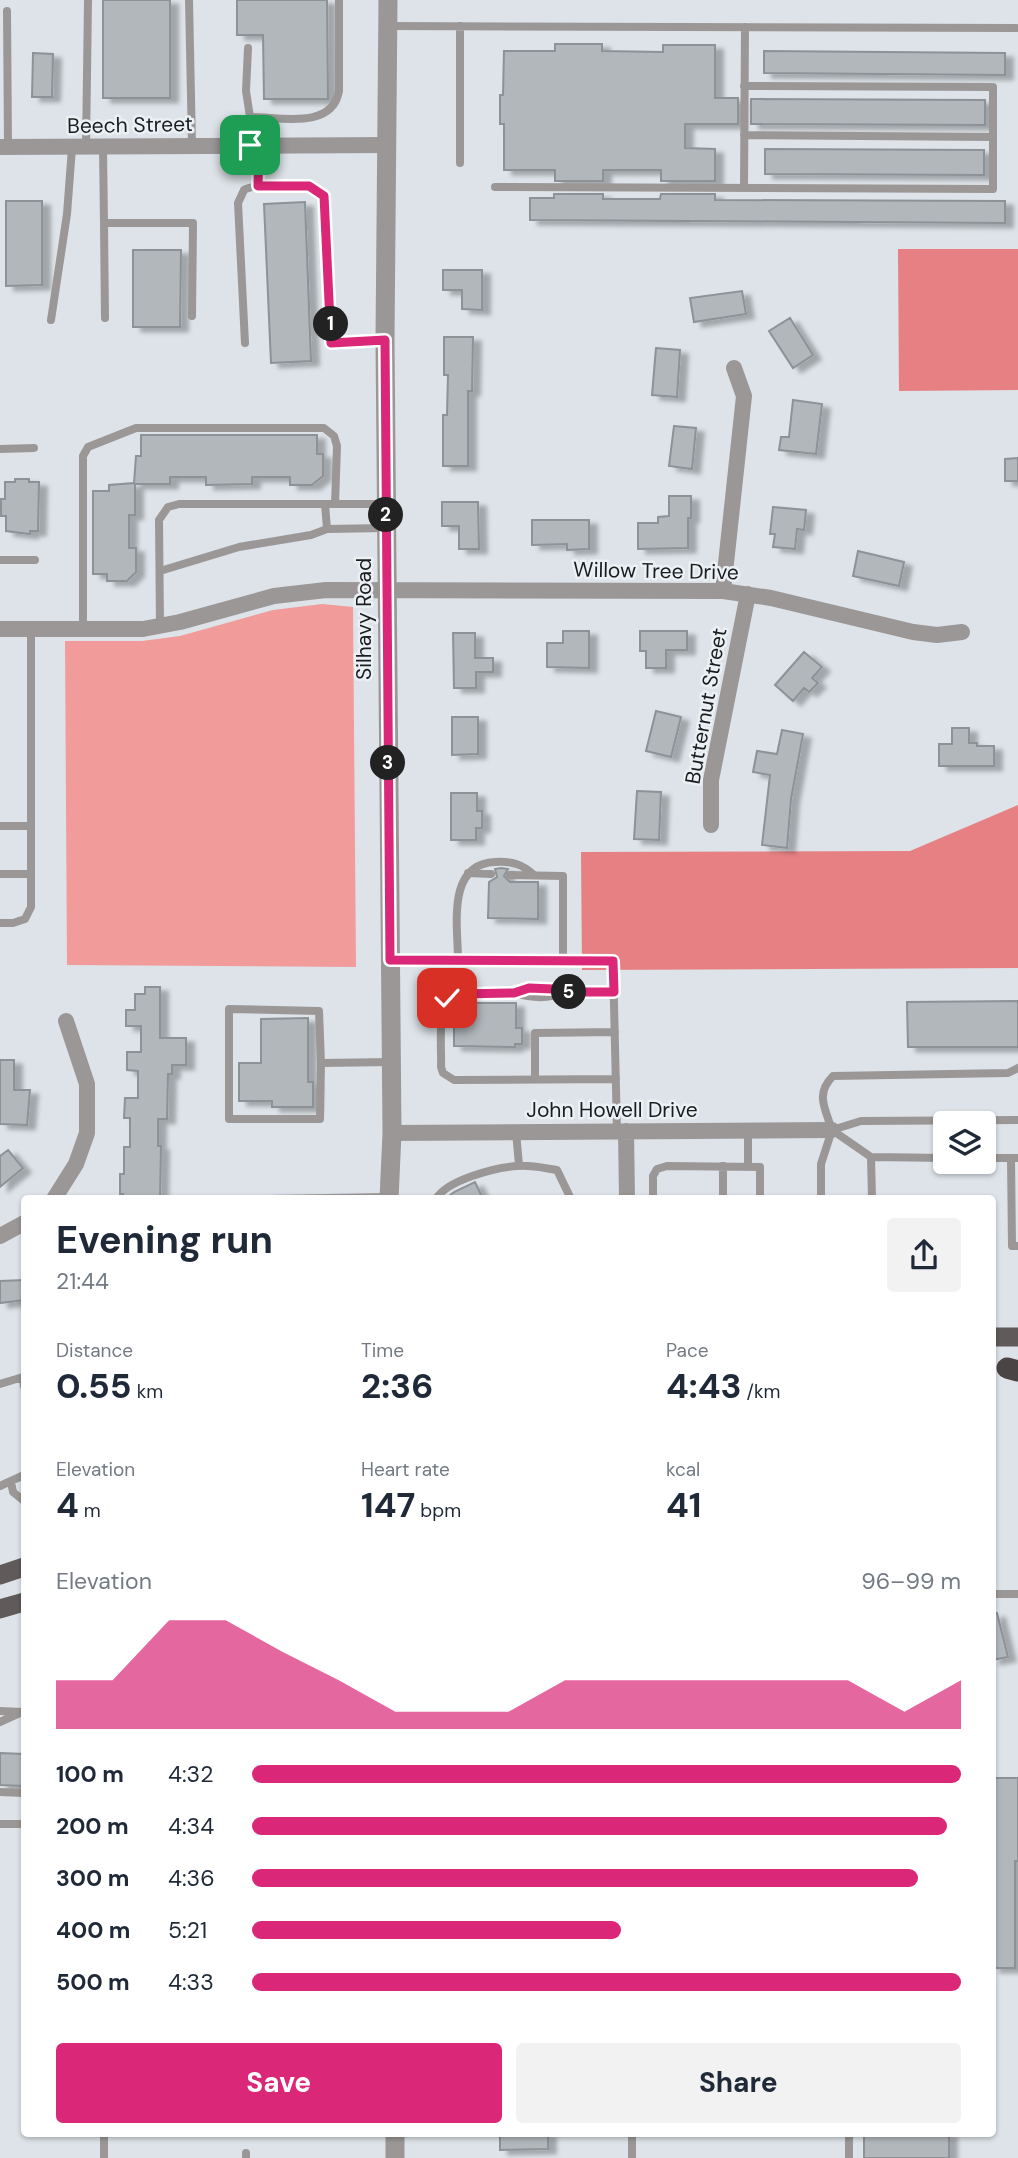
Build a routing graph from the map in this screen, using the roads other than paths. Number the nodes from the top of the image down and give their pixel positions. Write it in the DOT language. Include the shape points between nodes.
graph roads {
  1 [pos="88,0"];
  2 [pos="189,0"];
  3 [pos="339,0"];
  4 [pos="388,0"];
  5 [pos="7,11"];
  6 [pos="388,26"];
  7 [pos="460,26"];
  8 [pos="745,27"];
  9 [pos="1016,28"];
  10 [pos="248,48"];
  11 [pos="744,86"];
  12 [pos="250,117"];
  13 [pos="744,135"];
  14 [pos="993,137"];
  15 [pos="254,144"];
  16 [pos="192,145"];
  17 [pos="387,145"];
  18 [pos="4,147"];
  19 [pos="79,148"];
  20 [pos="103,148"];
  21 [pos="460,163"];
  22 [pos="258,186"];
  23 [pos="495,187"];
  24 [pos="744,188"];
  25 [pos="104,223"];
  26 [pos="192,316"];
  27 [pos="105,318"];
  28 [pos="51,320"];
  29 [pos="385,340"];
  30 [pos="246,343"];
  31 [pos="734,368"];
  32 [pos="34,448"];
  33 [pos="0,449"];
  34 [pos="330,504"];
  35 [pos="386,504"];
  36 [pos="386,528"];
  37 [pos="327,529"];
  38 [pos="0,560"];
  39 [pos="35,560"];
  40 [pos="160,571"];
  41 [pos="387,589"];
  42 [pos="723,591"];
  43 [pos="748,594"];
  44 [pos="160,627"];
  45 [pos="0,629"];
  46 [pos="31,629"];
  47 [pos="83,629"];
  48 [pos="962,632"];
  49 [pos="711,825"];
  50 [pos="0,826"];
  51 [pos="31,826"];
  52 [pos="468,873"];
  53 [pos="0,874"];
  54 [pos="31,874"];
  55 [pos="491,874"];
  56 [pos="510,875"];
  57 [pos="534,875"];
  58 [pos="0,923"];
  59 [pos="390,960"];
  60 [pos="458,960"];
  61 [pos="563,961"];
  62 [pos="614,992"];
  63 [pos="66,1021"];
  64 [pos="615,1032"];
  65 [pos="391,1062"];
  66 [pos="321,1063"];
  67 [pos="1018,1068"];
  68 [pos="535,1079"];
  69 [pos="616,1079"];
  70 [pos="1018,1120"];
  71 [pos="748,1130"];
  72 [pos="832,1130"];
  73 [pos="622,1131"];
  74 [pos="516,1132"];
  75 [pos="391,1133"];
  76 [pos="871,1157"];
  77 [pos="933,1158"];
  78 [pos="996,1158"];
  79 [pos="1015,1158"];
  80 [pos="519,1165"];
  81 [pos="723,1166"];
  82 [pos="748,1167"];
  83 [pos="57,1195"];
  84 [pos="390,1195"];
  85 [pos="439,1195"];
  86 [pos="569,1195"];
  87 [pos="627,1195"];
  88 [pos="653,1195"];
  89 [pos="723,1195"];
  90 [pos="760,1195"];
  91 [pos="821,1195"];
  92 [pos="872,1195"];
  93 [pos="21,1225"];
  94 [pos="0,1236"];
  95 [pos="1018,1246"];
  96 [pos="996,1337"];
  97 [pos="1018,1337"];
  98 [pos="21,1378"];
  99 [pos="0,1384"];
  100 [pos="21,1477"];
  101 [pos="11,1482"];
  102 [pos="0,1486"];
  103 [pos="21,1498"];
  104 [pos="21,1568"];
  105 [pos="0,1575"];
  106 [pos="996,1594"];
  107 [pos="1018,1594"];
  108 [pos="21,1603"];
  109 [pos="0,1609"];
  110 [pos="0,1711"];
  111 [pos="21,1712"];
  112 [pos="21,1713"];
  113 [pos="0,1722"];
  114 [pos="0,1792"];
  115 [pos="21,1793"];
  116 [pos="0,1824"];
  117 [pos="21,1824"];
  118 [pos="104,2137"];
  119 [pos="395,2137"];
  120 [pos="632,2137"];
  121 [pos="849,2137"];
  122 [pos="104,2158"];
  123 [pos="395,2158"];
  124 [pos="632,2158"];
  125 [pos="849,2158"];
  1 -- 19 [label="lane"];
  2 -- 16 [label="lane"];
  3 -- 12 [label="lane" via="335,105 311,118"];
  4 -- 6 [label="street, Silhavy Road"];
  5 -- 18 [label="lane"];
  6 -- 7 [label="lane"];
  6 -- 17 [label="street, Silhavy Road"];
  7 -- 8 [label="lane"];
  7 -- 21 [label="lane"];
  8 -- 9 [label="lane"];
  8 -- 11 [label="lane"];
  10 -- 12 [label="lane"];
  11 -- 13 [label="lane"];
  11 -- 14 [label="lane" via="993,87"];
  12 -- 15 [label="lane"];
  13 -- 14 [label="lane"];
  13 -- 24 [label="lane"];
  14 -- 24 [label="lane" via="993,189"];
  15 -- 16 [label="street, Beech Street"];
  15 -- 17 [label="street, Beech Street"];
  15 -- 22 [label="lane"];
  16 -- 20 [label="street, Beech Street"];
  17 -- 29 [label="street, Silhavy Road"];
  18 -- 19 [label="street, Beech Street"];
  19 -- 20 [label="street, Beech Street"];
  19 -- 28 [label="lane"];
  20 -- 25 [label="lane"];
  22 -- 29 [label="lane" via="309,186 320,192 325,201 331,343"];
  22 -- 30 [label="lane" via="244,190 238,203"];
  23 -- 24 [label="lane"];
  25 -- 26 [label="lane" via="193,223"];
  25 -- 27 [label="lane"];
  29 -- 35 [label="street, Silhavy Road"];
  31 -- 42 [label="street" via="744,396"];
  32 -- 33 [label="lane"];
  34 -- 35 [label="lane"];
  34 -- 37 [label="lane"];
  34 -- 40 [label="lane" via="168,507 159,520"];
  34 -- 47 [label="lane" via="337,446 324,428 136,428 88,447 83,456"];
  35 -- 36 [label="street, Silhavy Road"];
  36 -- 37 [label="lane"];
  36 -- 41 [label="street, Silhavy Road"];
  37 -- 40 [label="lane" via="239,547"];
  38 -- 39 [label="lane"];
  40 -- 44 [label="lane"];
  41 -- 42 [label="street, Willow Tree Drive"];
  41 -- 44 [label="street, Willow Tree Drive" via="274,596"];
  41 -- 59 [label="street, Silhavy Road"];
  42 -- 43 [label="street, Willow Tree Drive"];
  43 -- 48 [label="street, Willow Tree Drive" via="913,632"];
  43 -- 49 [label="street, Butternut Street" via="711,780"];
  44 -- 47 [label="street, Willow Tree Drive"];
  45 -- 46 [label="street, Willow Tree Drive"];
  46 -- 47 [label="street, Willow Tree Drive"];
  46 -- 51 [label="lane"];
  50 -- 51 [label="lane"];
  51 -- 54 [label="lane"];
  52 -- 55 [label="lane"];
  52 -- 57 [label="lane" via="492,862 514,862"];
  52 -- 60 [label="lane" via="458,893"];
  53 -- 54 [label="lane"];
  54 -- 58 [label="lane" via="31,907 25,919"];
  56 -- 57 [label="lane"];
  57 -- 61 [label="lane" via="564,876"];
  59 -- 60 [label="lane"];
  59 -- 65 [label="street, Silhavy Road"];
  60 -- 61 [label="lane"];
  61 -- 62 [label="lane" via="613,961"];
  62 -- 64 [label="lane"];
  62 -- 68 [label="lane" via="529,988 447,998 442,1010 443,1073 454,1080"];
  63 -- 83 [label="street" via="87,1084 87,1133 76,1164"];
  64 -- 68 [label="lane" via="535,1033"];
  64 -- 69 [label="lane"];
  65 -- 66 [label="lane"];
  65 -- 75 [label="street, Silhavy Road"];
  66 -- 66 [label="lane" via="319,1011 229,1009 229,1119 320,1119"];
  67 -- 72 [label="lane" via="1008,1073 833,1076 823,1086 822,1099"];
  68 -- 69 [label="lane"];
  69 -- 73 [label="lane"];
  70 -- 72 [label="lane" via="861,1121"];
  71 -- 72 [label="street, John Howell Drive"];
  71 -- 73 [label="street, John Howell Drive"];
  71 -- 82 [label="lane"];
  72 -- 76 [label="lane"];
  72 -- 91 [label="lane" via="821,1164"];
  73 -- 74 [label="street, John Howell Drive"];
  73 -- 87 [label="street"];
  74 -- 75 [label="street, John Howell Drive"];
  74 -- 80 [label="lane"];
  75 -- 84 [label="street, Silhavy Road"];
  76 -- 77 [label="lane"];
  76 -- 92 [label="lane"];
  78 -- 79 [label="lane"];
  79 -- 95 [label="lane" via="1012,1245"];
  80 -- 85 [label="lane" via="471,1177"];
  80 -- 86 [label="lane" via="557,1170"];
  81 -- 82 [label="lane"];
  81 -- 88 [label="lane" via="657,1169"];
  81 -- 89 [label="lane"];
  82 -- 90 [label="lane" via="760,1167"];
  93 -- 94 [label="street"];
  96 -- 97 [label="main road"];
  98 -- 99 [label="lane"];
  100 -- 101 [label="lane"];
  101 -- 102 [label="lane"];
  101 -- 103 [label="lane" via="13,1492"];
  104 -- 105 [label="main road"];
  106 -- 107 [label="lane"];
  108 -- 109 [label="main road"];
  110 -- 111 [label="lane"];
  112 -- 113 [label="lane"];
  114 -- 115 [label="lane"];
  116 -- 117 [label="lane"];
  118 -- 122 [label="lane"];
  119 -- 123 [label="street"];
  120 -- 124 [label="lane"];
  121 -- 125 [label="lane"];
}
